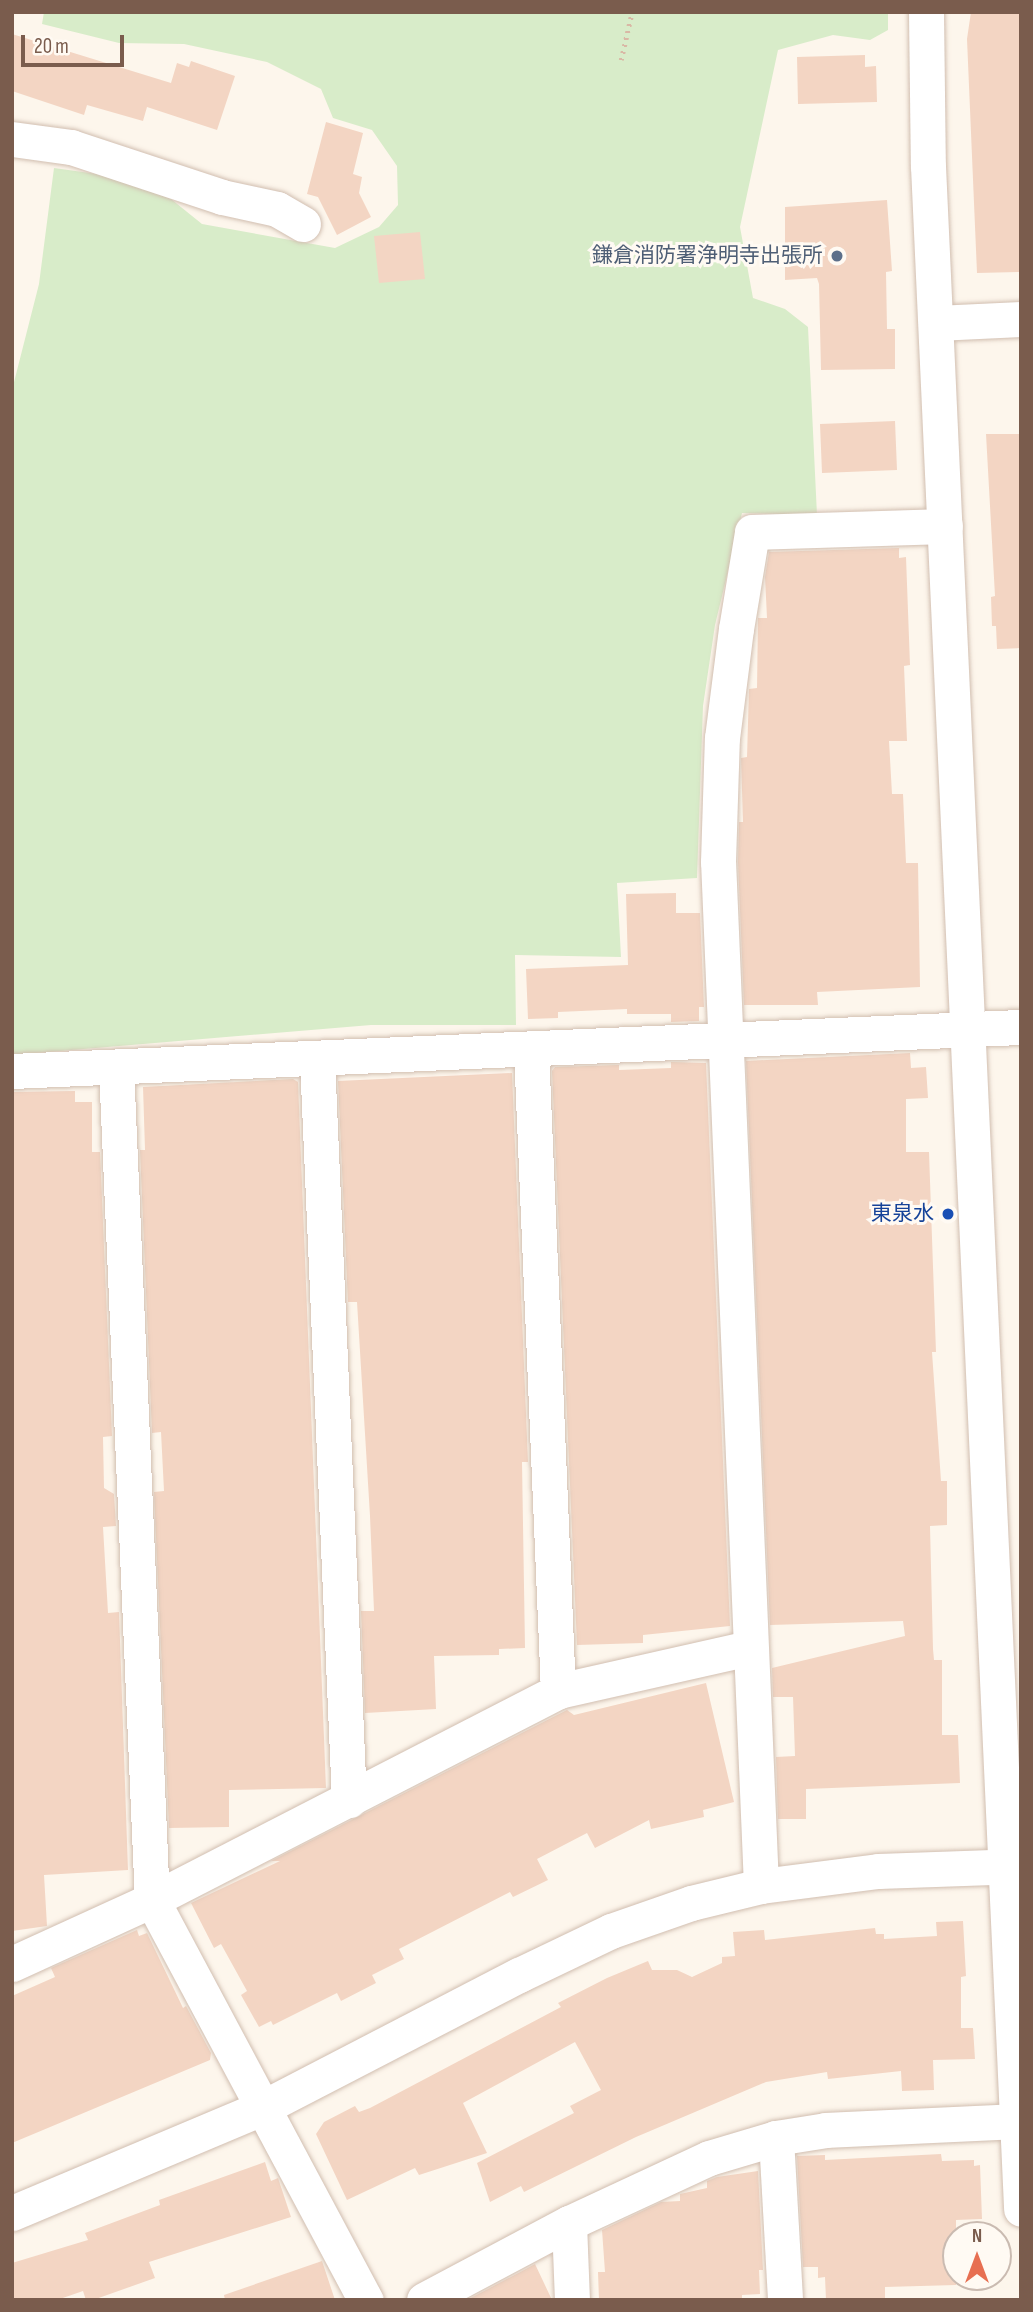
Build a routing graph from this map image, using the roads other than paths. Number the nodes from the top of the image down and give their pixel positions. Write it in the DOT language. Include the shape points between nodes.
graph roads {
  1 [pos="926,12"];
  2 [pos="12,139"];
  3 [pos="303,225"];
  4 [pos="1021,319"];
  5 [pos="936,323"];
  6 [pos="944,526"];
  7 [pos="1021,1027"];
  8 [pos="967,1029"];
  9 [pos="727,1042"];
  10 [pos="531,1050"];
  11 [pos="317,1059"];
  12 [pos="116,1067"];
  13 [pos="12,1071"];
  14 [pos="749,1648"];
  15 [pos="558,1691"];
  16 [pos="349,1800"];
  17 [pos="1013,1866"];
  18 [pos="761,1886"];
  19 [pos="152,1900"];
  20 [pos="12,1964"];
  21 [pos="264,2107"];
  22 [pos="1017,2121"];
  23 [pos="776,2138"];
  24 [pos="1021,2209"];
  25 [pos="12,2213"];
  26 [pos="569,2223"];
  27 [pos="366,2300"];
  28 [pos="424,2300"];
  29 [pos="572,2300"];
  30 [pos="785,2300"];
  1 -- 5 [label="street"];
  2 -- 3 [label="street" via="71,147 222,197 277,209"];
  4 -- 5 [label="street"];
  5 -- 6 [label="street"];
  6 -- 8 [label="street"];
  6 -- 9 [label="street" via="752,532 722,738 718,863"];
  7 -- 8 [label="street"];
  8 -- 9 [label="street"];
  8 -- 17 [label="street"];
  9 -- 10 [label="street"];
  9 -- 14 [label="street"];
  10 -- 11 [label="street"];
  10 -- 15 [label="street"];
  11 -- 12 [label="street"];
  11 -- 16 [label="street"];
  12 -- 13 [label="street"];
  12 -- 19 [label="street"];
  14 -- 15 [label="street"];
  14 -- 18 [label="street"];
  15 -- 16 [label="street"];
  16 -- 19 [label="street"];
  17 -- 18 [label="street" via="878,1871"];
  17 -- 22 [label="street"];
  18 -- 21 [label="street" via="691,1903 611,1931"];
  19 -- 20 [label="street"];
  19 -- 21 [label="street"];
  21 -- 25 [label="street"];
  21 -- 27 [label="street"];
  22 -- 23 [label="street" via="826,2130"];
  22 -- 24 [label="street"];
  23 -- 26 [label="street" via="709,2158"];
  23 -- 30 [label="street"];
  26 -- 28 [label="street"];
  26 -- 29 [label="street"];
}
